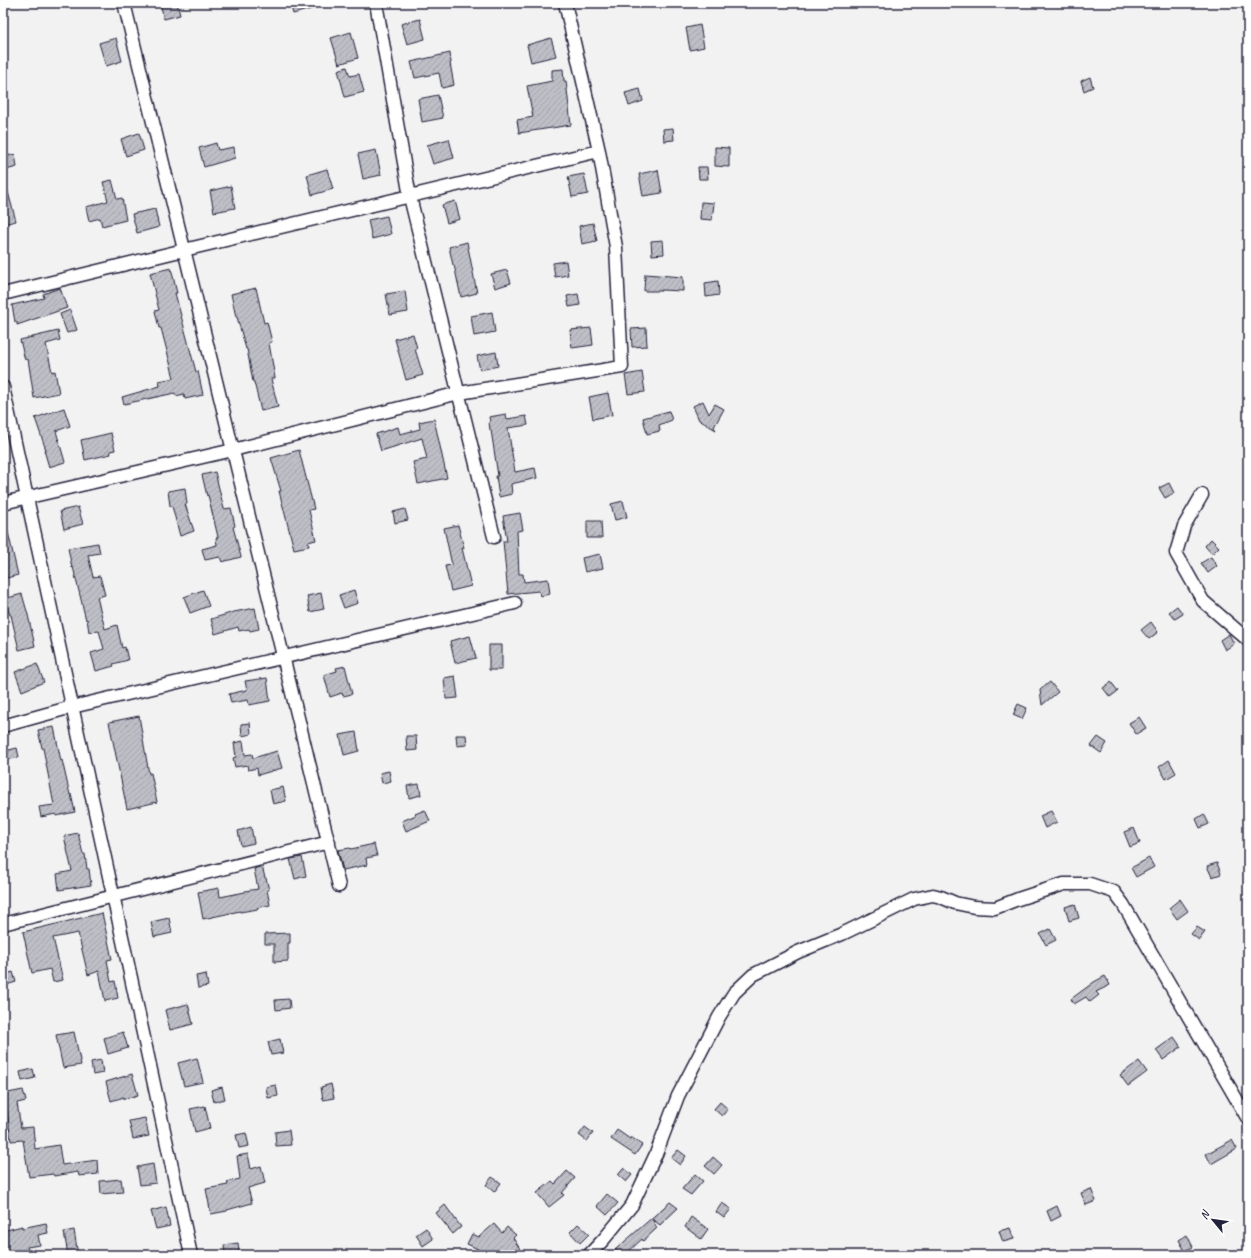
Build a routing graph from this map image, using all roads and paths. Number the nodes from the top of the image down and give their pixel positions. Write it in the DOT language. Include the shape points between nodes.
graph roads {
  1 [pos="124,3"];
  2 [pos="376,3"];
  3 [pos="564,3"];
  4 [pos="599,151"];
  5 [pos="410,196"];
  6 [pos="184,250"];
  7 [pos="3,294"];
  8 [pos="3,387"];
  9 [pos="459,393"];
  10 [pos="233,450"];
  11 [pos="1202,495"];
  12 [pos="27,498"];
  13 [pos="3,503"];
  14 [pos="494,537"];
  15 [pos="515,603"];
  16 [pos="1248,640"];
  17 [pos="283,656"];
  18 [pos="72,707"];
  19 [pos="3,726"];
  20 [pos="329,842"];
  21 [pos="339,886"];
  22 [pos="114,896"];
  23 [pos="3,924"];
  24 [pos="1248,1119"];
  25 [pos="191,1255"];
  26 [pos="589,1255"];
  1 -- 6 [label="street"];
  2 -- 5 [label="street"];
  3 -- 4 [label="street"];
  4 -- 5 [label="street"];
  4 -- 9 [label="street" via="616,247 622,368"];
  5 -- 6 [label="street"];
  5 -- 9 [label="street"];
  6 -- 7 [label="street"];
  6 -- 10 [label="street"];
  8 -- 12 [label="street"];
  9 -- 10 [label="street"];
  9 -- 14 [label="street"];
  10 -- 12 [label="street"];
  10 -- 17 [label="street"];
  11 -- 16 [label="street" via="1184,526 1176,552 1204,601"];
  12 -- 13 [label="street"];
  12 -- 18 [label="street"];
  15 -- 17 [label="street"];
  17 -- 18 [label="street"];
  17 -- 20 [label="street"];
  18 -- 19 [label="street"];
  18 -- 22 [label="street"];
  20 -- 21 [label="street"];
  20 -- 22 [label="street"];
  22 -- 23 [label="street"];
  22 -- 25 [label="street"];
  24 -- 26 [label="street" via="1114,892 1090,884 1064,884 995,908 974,907 933,895 926,896 914,899 798,952 753,975 734,993 678,1096 656,1154 632,1205"];
}
